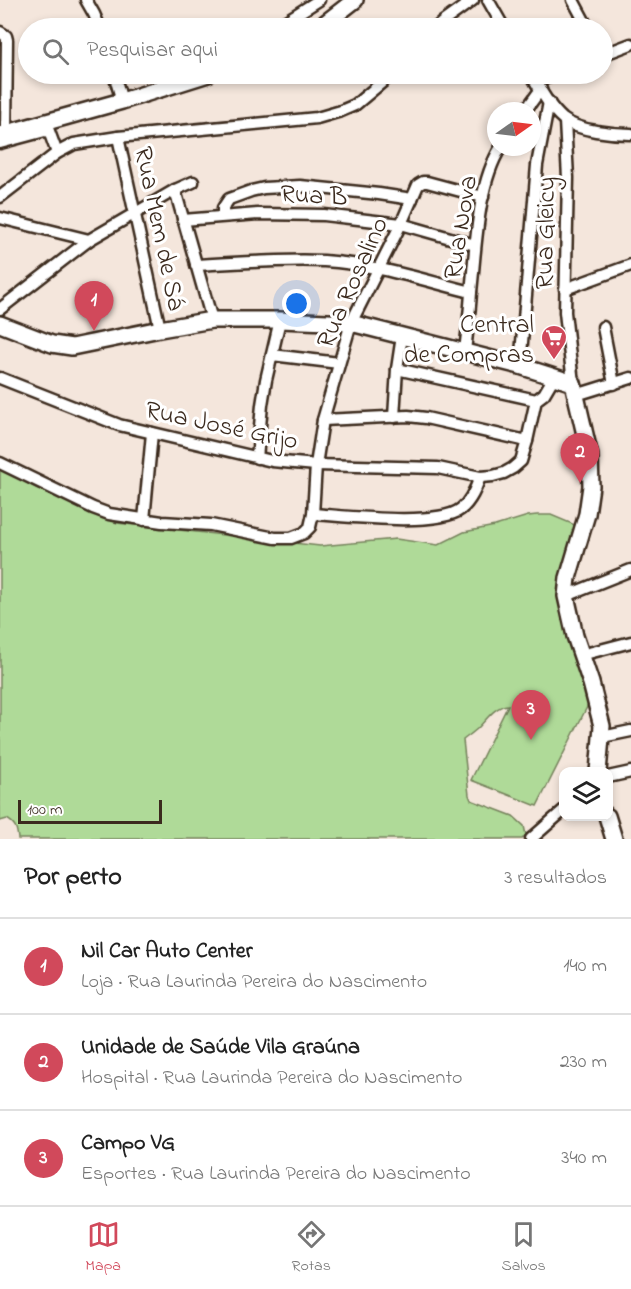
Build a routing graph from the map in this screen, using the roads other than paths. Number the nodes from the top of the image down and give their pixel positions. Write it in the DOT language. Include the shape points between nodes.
graph roads {
  1 [pos="86,0"];
  2 [pos="319,0"];
  3 [pos="355,0"];
  4 [pos="473,0"];
  5 [pos="488,0"];
  6 [pos="573,0"];
  7 [pos="96,18"];
  8 [pos="291,18"];
  9 [pos="332,18"];
  10 [pos="448,18"];
  11 [pos="498,18"];
  12 [pos="583,18"];
  13 [pos="0,32"];
  14 [pos="631,44"];
  15 [pos="613,51"];
  16 [pos="117,84"];
  17 [pos="176,84"];
  18 [pos="381,84"];
  19 [pos="535,84"];
  20 [pos="538,84"];
  21 [pos="122,101"];
  22 [pos="528,102"];
  23 [pos="549,102"];
  24 [pos="565,121"];
  25 [pos="45,127"];
  26 [pos="631,134"];
  27 [pos="2,137"];
  28 [pos="118,137"];
  29 [pos="57,153"];
  30 [pos="495,156"];
  31 [pos="193,182"];
  32 [pos="175,190"];
  33 [pos="0,197"];
  34 [pos="483,197"];
  35 [pos="412,199"];
  36 [pos="134,214"];
  37 [pos="223,216"];
  38 [pos="0,218"];
  39 [pos="183,220"];
  40 [pos="401,224"];
  41 [pos="89,240"];
  42 [pos="475,245"];
  43 [pos="196,265"];
  44 [pos="631,266"];
  45 [pos="379,269"];
  46 [pos="565,289"];
  47 [pos="471,292"];
  48 [pos="0,309"];
  49 [pos="212,320"];
  50 [pos="280,320"];
  51 [pos="351,323"];
  52 [pos="0,324"];
  53 [pos="603,327"];
  54 [pos="160,328"];
  55 [pos="402,336"];
  56 [pos="465,352"];
  57 [pos="272,355"];
  58 [pos="339,363"];
  59 [pos="520,366"];
  60 [pos="397,369"];
  61 [pos="554,377"];
  62 [pos="0,378"];
  63 [pos="631,378"];
  64 [pos="614,384"];
  65 [pos="575,389"];
  66 [pos="536,400"];
  67 [pos="394,417"];
  68 [pos="323,420"];
  69 [pos="152,433"];
  70 [pos="527,441"];
  71 [pos="257,458"];
  72 [pos="0,463"];
  73 [pos="316,465"];
  74 [pos="480,477"];
  75 [pos="313,514"];
  76 [pos="144,520"];
  77 [pos="631,570"];
  78 [pos="566,596"];
  79 [pos="631,642"];
  80 [pos="581,655"];
  81 [pos="631,731"];
  82 [pos="602,737"];
  83 [pos="598,767"];
  84 [pos="631,772"];
  85 [pos="613,776"];
  86 [pos="559,814"];
  87 [pos="609,821"];
  88 [pos="531,839"];
  89 [pos="614,839"];
  1 -- 7 [label="street"];
  2 -- 8 [label="street"];
  3 -- 9 [label="street"];
  4 -- 10 [label="street"];
  5 -- 11 [label="street"];
  6 -- 12 [label="street"];
  13 -- 27 [label="street" via="8,40"];
  14 -- 15 [label="street"];
  16 -- 21 [label="street"];
  17 -- 21 [label="street"];
  18 -- 28 [label="street" via="355,105 316,118"];
  19 -- 22 [label="street"];
  20 -- 23 [label="street"];
  21 -- 25 [label="street"];
  23 -- 24 [label="street"];
  23 -- 59 [label="street" via="537,165"];
  24 -- 26 [label="street" via="598,131"];
  24 -- 46 [label="street, Rua Gleicy"];
  25 -- 27 [label="street"];
  25 -- 29 [label="street"];
  28 -- 29 [label="street" via="74,144"];
  28 -- 36 [label="street, Rua Mem de Sá"];
  29 -- 33 [label="street"];
  30 -- 34 [label="street, Rua Nova"];
  31 -- 32 [label="street"];
  32 -- 36 [label="street"];
  32 -- 39 [label="street"];
  34 -- 35 [label="street, Rua Rosalino" via="423,182 417,185"];
  34 -- 42 [label="street, Rua Nova"];
  35 -- 37 [label="street" via="300,186 264,188 230,199"];
  35 -- 40 [label="street, Rua Rosalino"];
  36 -- 41 [label="street"];
  36 -- 54 [label="street, Rua Mem de Sá"];
  37 -- 39 [label="street, Rua B"];
  37 -- 40 [label="street, Rua B" via="324,216"];
  38 -- 41 [label="street"];
  39 -- 43 [label="street"];
  40 -- 42 [label="street, Rua B"];
  40 -- 45 [label="street, Rua Rosalino"];
  41 -- 48 [label="street"];
  42 -- 47 [label="street, Rua Nova"];
  43 -- 45 [label="street" via="326,261"];
  43 -- 49 [label="street"];
  44 -- 46 [label="street"];
  45 -- 47 [label="street"];
  45 -- 51 [label="street, Rua Rosalino"];
  46 -- 65 [label="street, Rua Gleicy"];
  47 -- 56 [label="street, Rua Nova"];
  49 -- 50 [label="street"];
  49 -- 54 [label="street"];
  50 -- 51 [label="street"];
  50 -- 57 [label="street"];
  51 -- 55 [label="street"];
  51 -- 58 [label="street, Rua Rosalino"];
  52 -- 54 [label="street" via="52,344 72,347"];
  53 -- 64 [label="street"];
  55 -- 56 [label="street"];
  55 -- 60 [label="street"];
  56 -- 59 [label="street"];
  57 -- 58 [label="street"];
  57 -- 71 [label="street"];
  58 -- 68 [label="street, Rua Rosalino"];
  59 -- 61 [label="street"];
  60 -- 66 [label="street"];
  60 -- 67 [label="street"];
  61 -- 65 [label="street"];
  61 -- 66 [label="street"];
  62 -- 69 [label="street, Rua José Grijo" via="91,415"];
  63 -- 64 [label="street"];
  64 -- 65 [label="street"];
  65 -- 78 [label="street" via="590,456 591,486"];
  66 -- 70 [label="street"];
  67 -- 68 [label="street"];
  67 -- 70 [label="street" via="426,418"];
  68 -- 73 [label="street, Rua Rosalino"];
  69 -- 71 [label="street, Rua José Grijo"];
  69 -- 76 [label="street"];
  70 -- 74 [label="street" via="521,461 513,468"];
  71 -- 73 [label="street, Rua José Grijo"];
  72 -- 76 [label="street" via="93,508"];
  73 -- 74 [label="street, Rua José Grijo" via="438,468"];
  73 -- 75 [label="street, Rua Rosalino"];
  74 -- 75 [label="street" via="466,504 450,515 426,519"];
  75 -- 76 [label="street" via="310,527 291,538 211,525"];
  77 -- 78 [label="street"];
  78 -- 80 [label="street"];
  79 -- 80 [label="street"];
  80 -- 82 [label="street" via="599,711"];
  81 -- 82 [label="street"];
  82 -- 83 [label="street"];
  84 -- 85 [label="street"];
  86 -- 88 [label="street"];
  87 -- 89 [label="street"];
}
